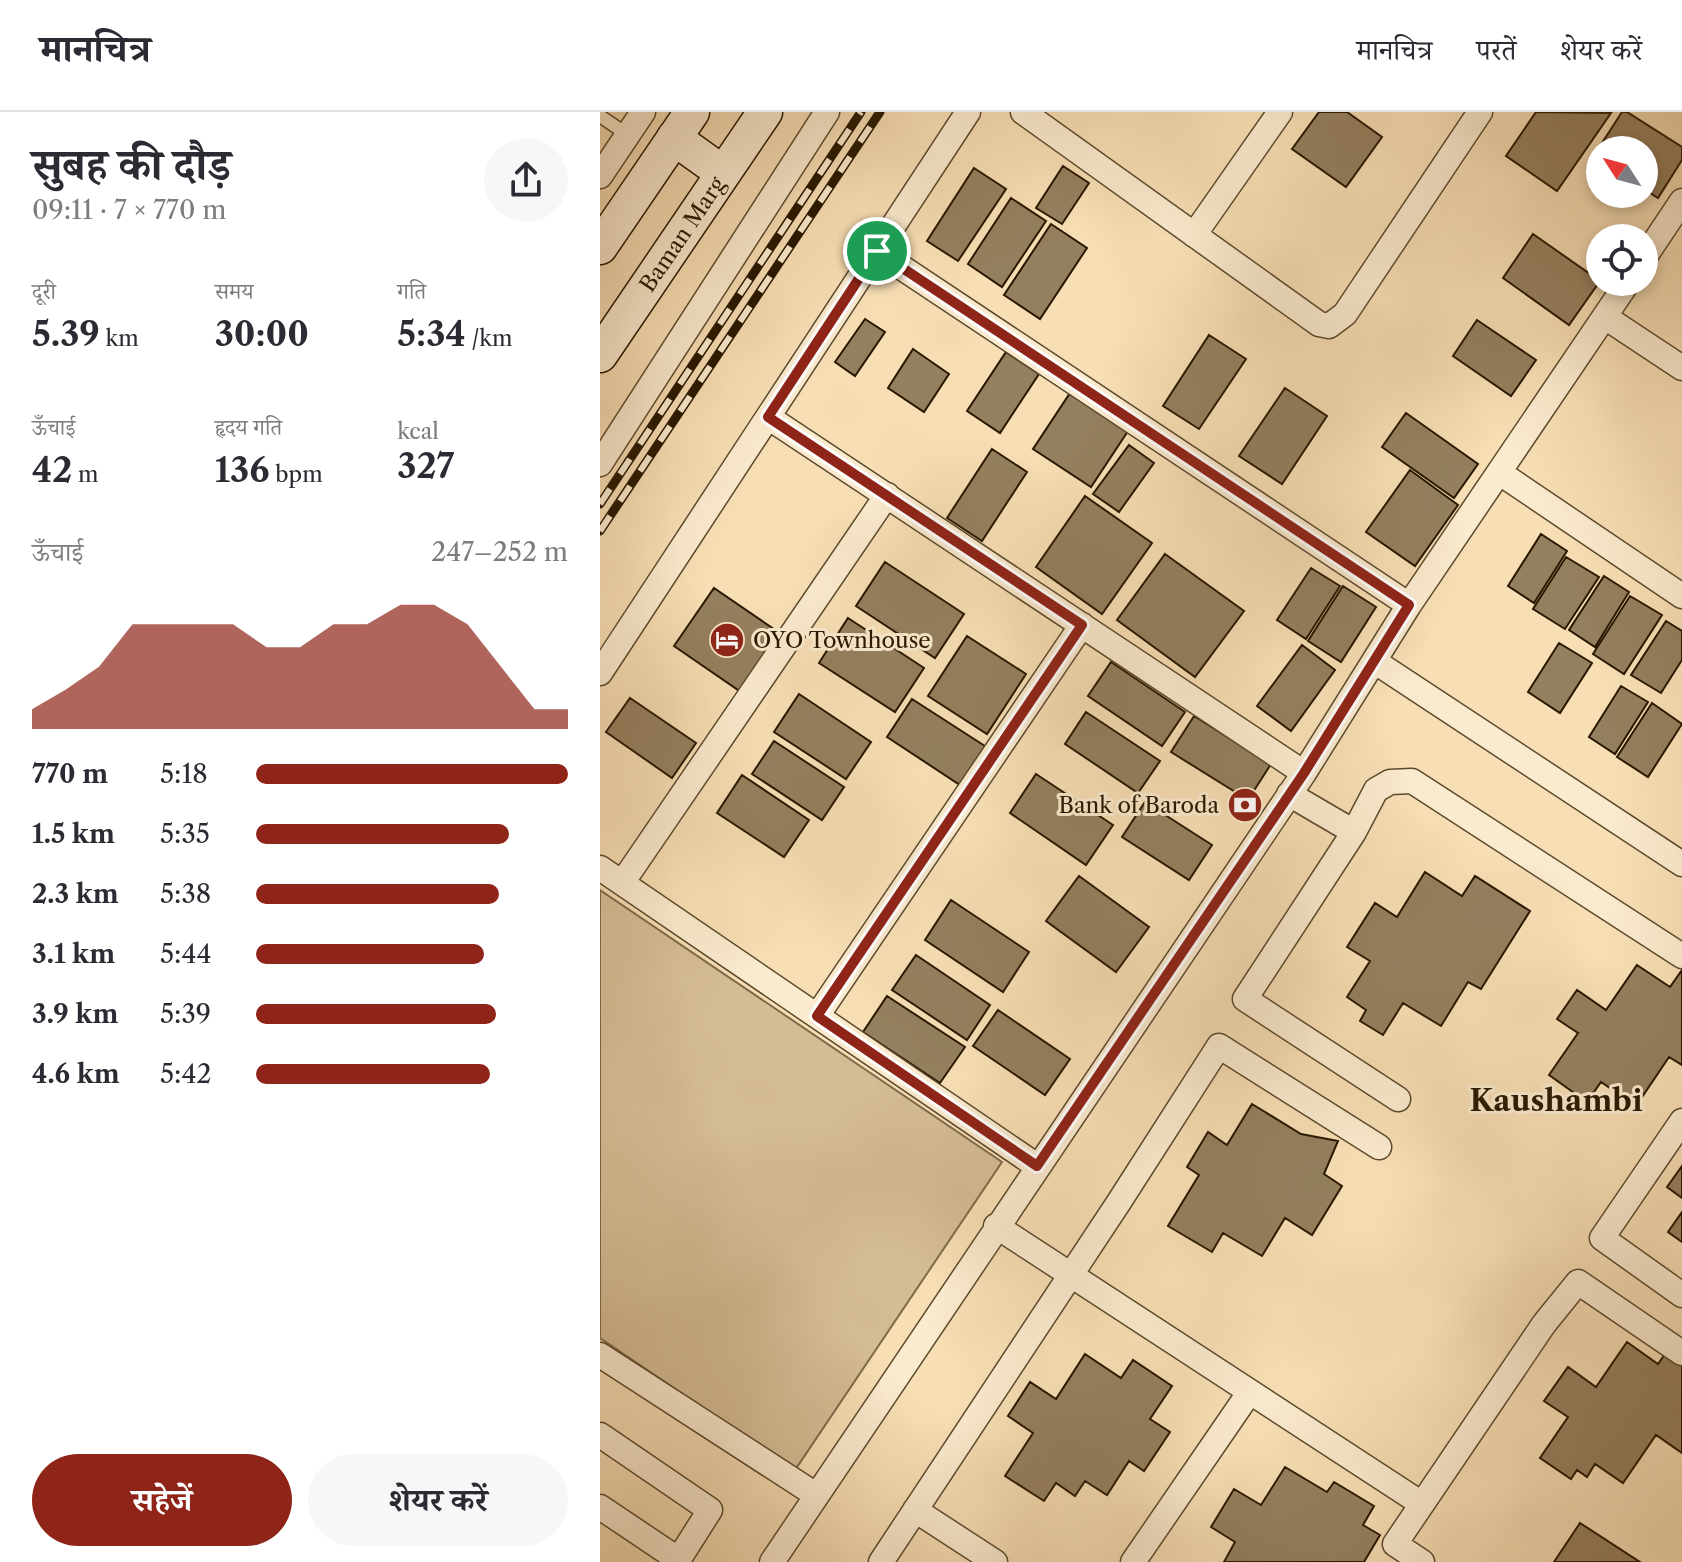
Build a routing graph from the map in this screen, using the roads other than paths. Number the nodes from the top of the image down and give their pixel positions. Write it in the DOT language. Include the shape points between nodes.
graph roads {
  1 [pos="643,112"];
  2 [pos="827,112"];
  3 [pos="968,112"];
  4 [pos="1023,112"];
  5 [pos="1280,112"];
  6 [pos="1480,112"];
  7 [pos="757,115"];
  8 [pos="600,116"];
  9 [pos="683,125"];
  10 [pos="628,135"];
  11 [pos="723,173"];
  12 [pos="600,176"];
  13 [pos="1682,201"];
  14 [pos="1194,235"];
  15 [pos="1658,237"];
  16 [pos="600,247"];
  17 [pos="877,251"];
  18 [pos="1619,296"];
  19 [pos="1605,317"];
  20 [pos="600,355"];
  21 [pos="1682,368"];
  22 [pos="768,417"];
  23 [pos="600,464"];
  24 [pos="1500,473"];
  25 [pos="887,495"];
  26 [pos="1682,596"];
  27 [pos="1409,605"];
  28 [pos="1082,625"];
  29 [pos="1374,661"];
  30 [pos="600,673"];
  31 [pos="1304,773"];
  32 [pos="1289,794"];
  33 [pos="1354,832"];
  34 [pos="1682,864"];
  35 [pos="600,868"];
  36 [pos="622,883"];
  37 [pos="1678,944"];
  38 [pos="817,1016"];
  39 [pos="1398,1099"];
  40 [pos="1682,1121"];
  41 [pos="1379,1147"];
  42 [pos="1037,1166"];
  43 [pos="996,1226"];
  44 [pos="1072,1275"];
  45 [pos="1682,1295"];
  46 [pos="1682,1353"];
  47 [pos="600,1355"];
  48 [pos="1249,1393"];
  49 [pos="600,1435"];
  50 [pos="816,1495"];
  51 [pos="1422,1504"];
  52 [pos="600,1507"];
  53 [pos="915,1510"];
  54 [pos="678,1561"];
  55 [pos="772,1562"];
  56 [pos="881,1562"];
  57 [pos="995,1562"];
  58 [pos="1133,1562"];
  59 [pos="1422,1562"];
  1 -- 10 [label="street"];
  2 -- 23 [label="street"];
  3 -- 17 [label="street"];
  4 -- 14 [label="street"];
  5 -- 14 [label="street"];
  6 -- 14 [label="street" via="1345,314 1329,326"];
  7 -- 11 [label="main road, Baman Marg"];
  8 -- 10 [label="lane"];
  9 -- 11 [label="main road"];
  9 -- 16 [label="main road"];
  10 -- 12 [label="street"];
  11 -- 20 [label="main road, Baman Marg"];
  13 -- 15 [label="street"];
  17 -- 22 [label="street"];
  17 -- 27 [label="street"];
  18 -- 19 [label="street"];
  19 -- 21 [label="street"];
  19 -- 24 [label="street"];
  22 -- 25 [label="street"];
  22 -- 30 [label="street"];
  24 -- 26 [label="street"];
  24 -- 27 [label="street"];
  25 -- 28 [label="street"];
  25 -- 36 [label="street"];
  27 -- 29 [label="street"];
  28 -- 31 [label="street"];
  28 -- 38 [label="street"];
  29 -- 31 [label="street"];
  29 -- 34 [label="street"];
  31 -- 32 [label="street"];
  32 -- 33 [label="street"];
  32 -- 42 [label="street"];
  33 -- 37 [label="street" via="1376,790 1390,782 1412,781"];
  33 -- 39 [label="street" via="1245,999"];
  35 -- 36 [label="street"];
  36 -- 38 [label="street"];
  38 -- 42 [label="street"];
  40 -- 45 [label="street" via="1602,1238"];
  41 -- 44 [label="street" via="1219,1046"];
  42 -- 43 [label="street"];
  43 -- 44 [label="street"];
  43 -- 50 [label="street"];
  44 -- 48 [label="street"];
  44 -- 53 [label="street"];
  46 -- 51 [label="street" via="1578,1282"];
  47 -- 50 [label="street"];
  48 -- 51 [label="street"];
  48 -- 58 [label="street"];
  49 -- 54 [label="street" via="710,1510"];
  50 -- 55 [label="street"];
  51 -- 59 [label="street" via="1395,1544"];
  52 -- 54 [label="street"];
  53 -- 56 [label="street"];
  53 -- 57 [label="street"];
}
